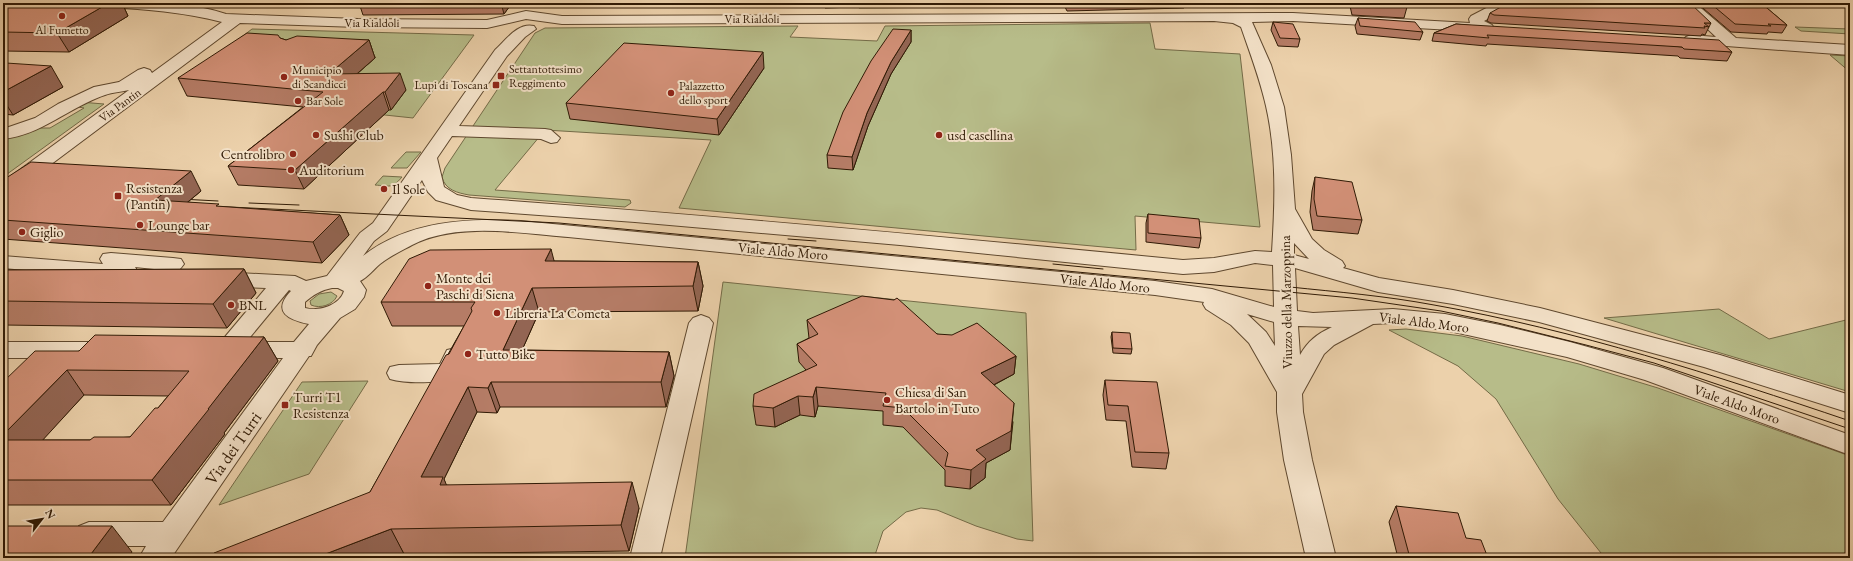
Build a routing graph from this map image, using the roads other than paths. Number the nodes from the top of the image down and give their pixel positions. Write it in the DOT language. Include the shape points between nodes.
graph roads {
  1 [pos="105,3"];
  2 [pos="535,3"];
  3 [pos="1507,3"];
  4 [pos="1686,3"];
  5 [pos="254,7"];
  6 [pos="979,10"];
  7 [pos="213,14"];
  8 [pos="237,18"];
  9 [pos="539,18"];
  10 [pos="1237,20"];
  11 [pos="509,22"];
  12 [pos="334,23"];
  13 [pos="529,29"];
  14 [pos="318,34"];
  15 [pos="1676,40"];
  16 [pos="1732,42"];
  17 [pos="1850,50"];
  18 [pos="501,53"];
  19 [pos="144,72"];
  20 [pos="447,131"];
  21 [pos="3,134"];
  22 [pos="551,138"];
  23 [pos="428,158"];
  24 [pos="3,191"];
  25 [pos="1285,209"];
  26 [pos="3,251"];
  27 [pos="34,253"];
  28 [pos="111,259"];
  29 [pos="1284,259"];
  30 [pos="3,262"];
  31 [pos="160,274"];
  32 [pos="346,280"];
  33 [pos="1360,280"];
  34 [pos="283,282"];
  35 [pos="305,291"];
  36 [pos="1189,292"];
  37 [pos="1372,316"];
  38 [pos="1286,318"];
  39 [pos="701,323"];
  40 [pos="307,335"];
  41 [pos="468,335"];
  42 [pos="3,350"];
  43 [pos="135,350"];
  44 [pos="204,350"];
  45 [pos="227,350"];
  46 [pos="399,373"];
  47 [pos="1288,395"];
  48 [pos="1850,404"];
  49 [pos="1850,444"];
  50 [pos="64,534"];
  51 [pos="172,534"];
  52 [pos="154,558"];
  53 [pos="645,558"];
  54 [pos="1321,558"];
  1 -- 7 [label="street" via="154,5"];
  2 -- 9 [label="street"];
  2 -- 11 [label="street"];
  3 -- 10 [label="street, Via Rialdoli" via="1476,19 1477,23 1495,29 1293,17"];
  4 -- 16 [label="street"];
  5 -- 7 [label="street" via="238,12"];
  6 -- 9 [label="street, Via Rialdoli" via="570,20"];
  6 -- 10 [label="street, Via Rialdoli"];
  7 -- 8 [label="street, Via Rialdoli"];
  8 -- 12 [label="street, Via Rialdoli"];
  8 -- 24 [label="street, Via Pantin"];
  9 -- 11 [label="street, Via Rialdoli" via="528,15"];
  9 -- 13 [label="street" via="539,24"];
  10 -- 25 [label="street, Viuzzo della Marzoppina" via="1247,25 1263,65 1275,107 1282,155"];
  11 -- 12 [label="street, Via Rialdoli"];
  11 -- 13 [label="street, Via Rialdoli" via="515,31"];
  11 -- 18 [label="street" via="509,34"];
  12 -- 14 [label="street"];
  13 -- 18 [label="street" via="520,34"];
  15 -- 16 [label="street"];
  16 -- 17 [label="street"];
  18 -- 20 [label="street"];
  19 -- 21 [label="street" via="124,86 100,91 41,122"];
  20 -- 22 [label="street" via="545,134"];
  20 -- 23 [label="street"];
  23 -- 29 [label="street, Viale Aldo Moro" via="431,181 437,193 470,204 900,239 1183,267 1214,265 1247,258"];
  23 -- 32 [label="street" via="380,227 382,232 377,242"];
  25 -- 29 [label="street, Viuzzo della Marzoppina"];
  25 -- 33 [label="street, Viuzzo della Marzoppina" via="1301,240 1307,246 1323,259"];
  26 -- 27 [label="street"];
  28 -- 31 [label="street" via="173,264"];
  29 -- 33 [label="street, Viale Aldo Moro"];
  29 -- 38 [label="street, Viuzzo della Marzoppina"];
  30 -- 31 [label="street"];
  31 -- 34 [label="street"];
  32 -- 35 [label="street" via="323,283"];
  32 -- 36 [label="street, Viale Aldo Moro" via="385,251 411,237 445,228 475,225 568,231"];
  32 -- 40 [label="street, Via dei Turri" via="355,290 353,297"];
  33 -- 48 [label="street, Viale Aldo Moro" via="1540,315 1710,361"];
  34 -- 35 [label="street" via="298,284"];
  34 -- 45 [label="street"];
  35 -- 40 [label="street" via="297,297 292,306"];
  36 -- 38 [label="street, Viale Aldo Moro" via="1224,299"];
  36 -- 47 [label="street, Viuzzo della Marzoppina" via="1233,315 1257,336 1272,360"];
  37 -- 38 [label="street, Viale Aldo Moro" via="1313,320"];
  37 -- 47 [label="street, Viuzzo della Marzoppina" via="1326,339 1315,349"];
  37 -- 49 [label="street, Viale Aldo Moro" via="1418,318 1474,328 1618,363"];
  38 -- 47 [label="street, Viuzzo della Marzoppina"];
  39 -- 53 [label="street"];
  40 -- 45 [label="street"];
  40 -- 51 [label="street, Via dei Turri"];
  41 -- 46 [label="street" via="448,372"];
  42 -- 43 [label="street"];
  44 -- 45 [label="street"];
  47 -- 54 [label="street, Viuzzo della Marzoppina" via="1298,460"];
  50 -- 51 [label="street"];
  51 -- 52 [label="street, Via dei Turri"];
}
